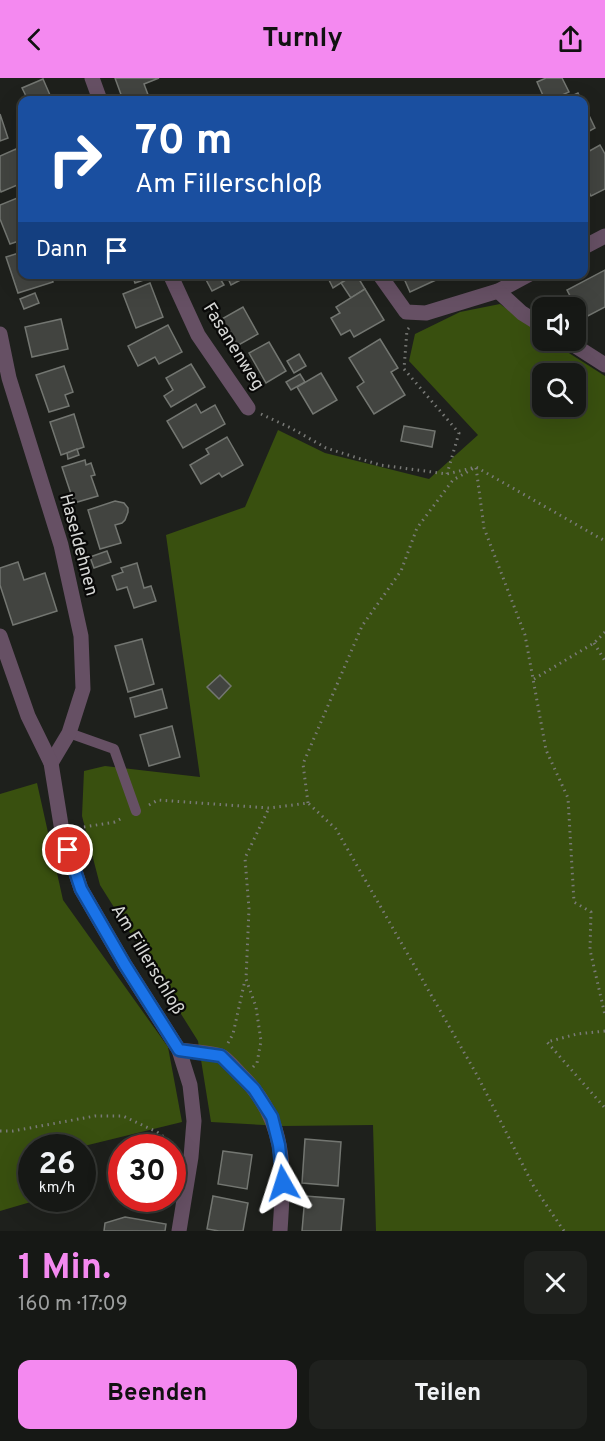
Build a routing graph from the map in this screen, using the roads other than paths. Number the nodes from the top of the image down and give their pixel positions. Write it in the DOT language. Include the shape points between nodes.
graph roads {
  1 [pos="92,78"];
  2 [pos="99,96"];
  3 [pos="605,236"];
  4 [pos="588,245"];
  5 [pos="172,279"];
  6 [pos="383,279"];
  7 [pos="521,279"];
  8 [pos="498,291"];
  9 [pos="532,319"];
  10 [pos="0,334"];
  11 [pos="583,351"];
  12 [pos="605,365"];
  13 [pos="248,408"];
  14 [pos="0,636"];
  15 [pos="69,734"];
  16 [pos="51,763"];
  17 [pos="136,811"];
  18 [pos="179,1050"];
  19 [pos="179,1231"];
  20 [pos="280,1231"];
  1 -- 2 [label="street"];
  3 -- 4 [label="street"];
  5 -- 13 [label="street, Fasanenweg" via="198,335"];
  6 -- 8 [label="street" via="406,312 426,313"];
  7 -- 8 [label="street"];
  8 -- 9 [label="street"];
  10 -- 15 [label="street, Haseldehnen" via="9,378 61,545 81,636 83,689"];
  11 -- 12 [label="street"];
  14 -- 16 [label="street, Am Fillerschloß" via="28,716"];
  15 -- 16 [label="street, Haseldehnen"];
  15 -- 17 [label="lane" via="114,749"];
  16 -- 18 [label="street, Am Fillerschloß" via="62,831 81,889"];
  18 -- 19 [label="street, Am Fillerschloß" via="190,1085 194,1121"];
  18 -- 20 [label="street" via="221,1056 254,1089 272,1117 283,1183"];
}
